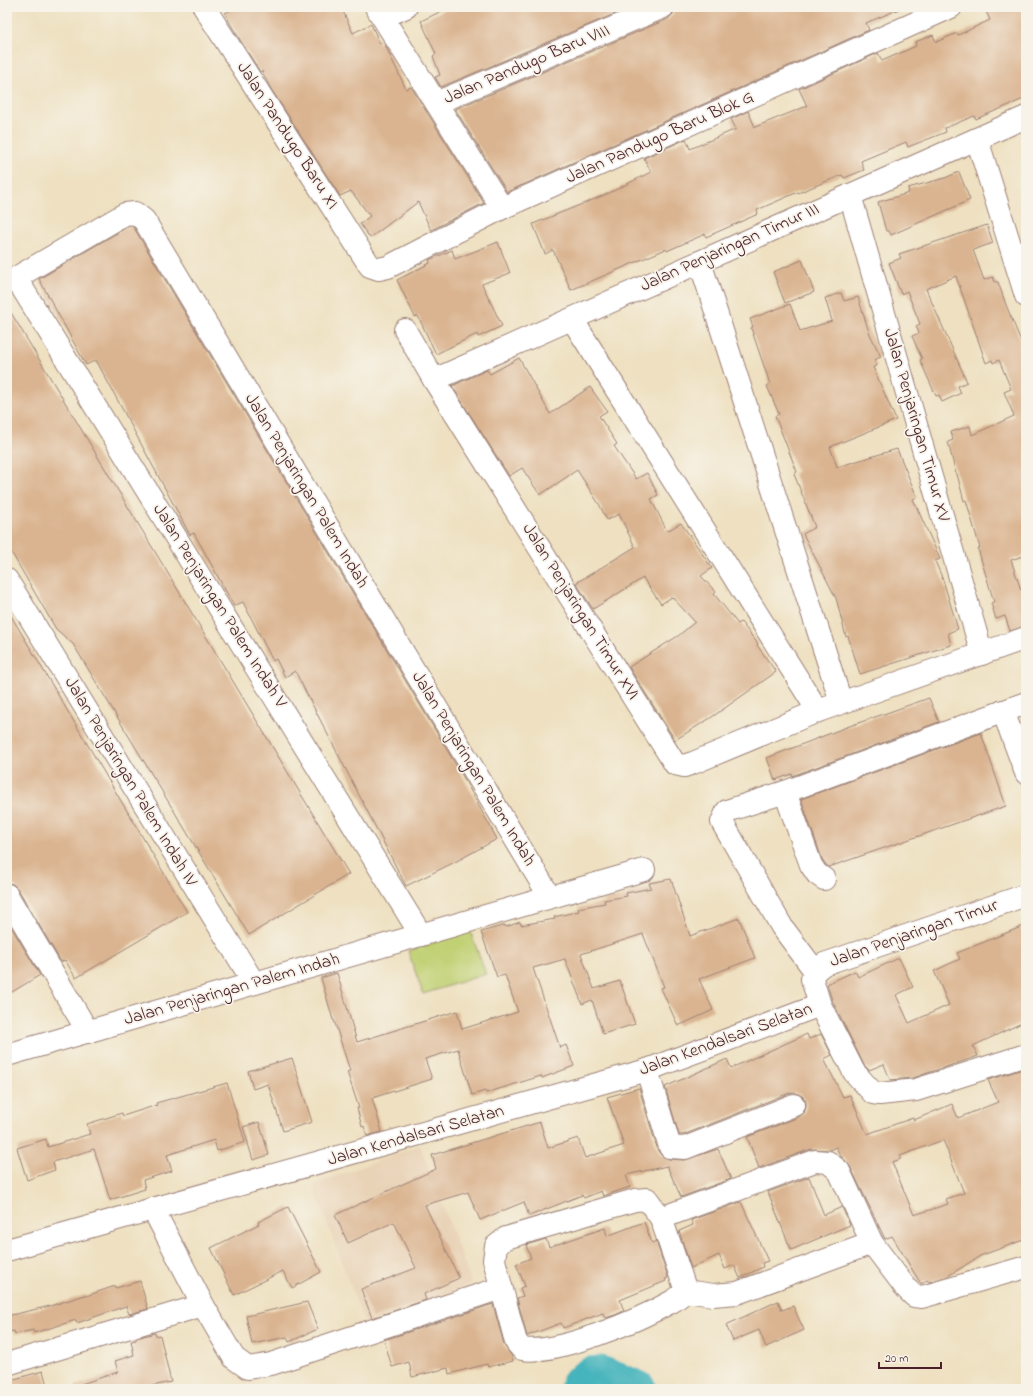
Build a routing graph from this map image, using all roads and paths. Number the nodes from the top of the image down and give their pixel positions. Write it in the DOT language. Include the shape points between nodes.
graph roads {
  1 [pos="204,7"];
  2 [pos="406,7"];
  3 [pos="663,7"];
  4 [pos="951,7"];
  5 [pos="380,12"];
  6 [pos="436,103"];
  7 [pos="1026,117"];
  8 [pos="978,139"];
  9 [pos="850,196"];
  10 [pos="502,208"];
  11 [pos="700,262"];
  12 [pos="370,266"];
  13 [pos="12,280"];
  14 [pos="1026,296"];
  15 [pos="572,319"];
  16 [pos="405,330"];
  17 [pos="434,380"];
  18 [pos="7,580"];
  19 [pos="1026,638"];
  20 [pos="982,654"];
  21 [pos="841,702"];
  22 [pos="1026,703"];
  23 [pos="818,711"];
  24 [pos="1003,712"];
  25 [pos="1026,773"];
  26 [pos="785,792"];
  27 [pos="644,870"];
  28 [pos="824,880"];
  29 [pos="7,895"];
  30 [pos="1026,895"];
  31 [pos="550,898"];
  32 [pos="421,935"];
  33 [pos="815,971"];
  34 [pos="254,983"];
  35 [pos="820,1005"];
  36 [pos="88,1032"];
  37 [pos="7,1055"];
  38 [pos="1026,1055"];
  39 [pos="647,1070"];
  40 [pos="794,1105"];
  41 [pos="153,1209"];
  42 [pos="661,1218"];
  43 [pos="872,1244"];
  44 [pos="7,1250"];
  45 [pos="1026,1267"];
  46 [pos="501,1288"];
  47 [pos="686,1291"];
  48 [pos="204,1306"];
  49 [pos="7,1364"];
  1 -- 12 [label="street, Jalan Pandugo Baru XI"];
  2 -- 5 [label="street"];
  3 -- 6 [label="street, Jalan Pandugo Baru VIII"];
  4 -- 10 [label="street, Jalan Pandugo Baru Blok G"];
  5 -- 6 [label="street"];
  6 -- 10 [label="street"];
  7 -- 8 [label="street, Jalan Penjaringan Timur III"];
  8 -- 9 [label="street, Jalan Penjaringan Timur III"];
  8 -- 14 [label="street"];
  9 -- 11 [label="street, Jalan Penjaringan Timur III"];
  9 -- 20 [label="street, Jalan Penjaringan Timur XV"];
  10 -- 12 [label="street, Jalan Pandugo Baru Blok G" via="388,267 379,269"];
  11 -- 15 [label="street, Jalan Penjaringan Timur III"];
  11 -- 21 [label="street"];
  13 -- 31 [label="street, Jalan Penjaringan Palem Indah" via="126,214 135,213 144,220"];
  13 -- 32 [label="street, Jalan Penjaringan Palem Indah V"];
  15 -- 17 [label="street, Jalan Penjaringan Timur III"];
  15 -- 23 [label="street"];
  16 -- 17 [label="street, Jalan Penjaringan Timur XVI"];
  17 -- 23 [label="street, Jalan Penjaringan Timur XVI" via="675,764 692,764"];
  18 -- 34 [label="street, Jalan Penjaringan Palem Indah IV"];
  19 -- 20 [label="street, Jalan Penjaringan Timur XVI"];
  20 -- 21 [label="street, Jalan Penjaringan Timur XVI"];
  21 -- 23 [label="street, Jalan Penjaringan Timur XVI"];
  22 -- 24 [label="street"];
  24 -- 25 [label="street"];
  24 -- 26 [label="street"];
  26 -- 28 [label="street" via="811,865"];
  26 -- 33 [label="street" via="727,811 722,822 782,927"];
  27 -- 31 [label="street, Jalan Penjaringan Palem Indah"];
  29 -- 36 [label="street"];
  30 -- 33 [label="street, Jalan Penjaringan Timur" via="824,964"];
  31 -- 32 [label="street, Jalan Penjaringan Palem Indah"];
  32 -- 34 [label="street, Jalan Penjaringan Palem Indah"];
  33 -- 35 [label="street, Jalan Penjaringan Timur" via="812,979"];
  34 -- 36 [label="street, Jalan Penjaringan Palem Indah"];
  35 -- 38 [label="street, Jalan Penjaringan Timur" via="854,1072 873,1093 916,1090"];
  35 -- 39 [label="street, Jalan Kendalsari Selatan"];
  36 -- 37 [label="street, Jalan Penjaringan Palem Indah"];
  39 -- 40 [label="street" via="670,1147 685,1148"];
  39 -- 41 [label="street, Jalan Kendalsari Selatan"];
  41 -- 44 [label="street, Jalan Kendalsari Selatan"];
  41 -- 48 [label="street"];
  42 -- 43 [label="street" via="815,1162 828,1162 839,1171"];
  42 -- 46 [label="street" via="648,1199 635,1200 506,1238 496,1246 494,1260"];
  42 -- 47 [label="street"];
  43 -- 45 [label="street" via="914,1296 922,1297"];
  43 -- 47 [label="street" via="737,1293 713,1295"];
  46 -- 47 [label="street" via="516,1342 522,1349 529,1350 558,1346 610,1330 672,1302"];
  46 -- 48 [label="street" via="271,1364 248,1368 234,1358"];
  48 -- 49 [label="street"];
}
